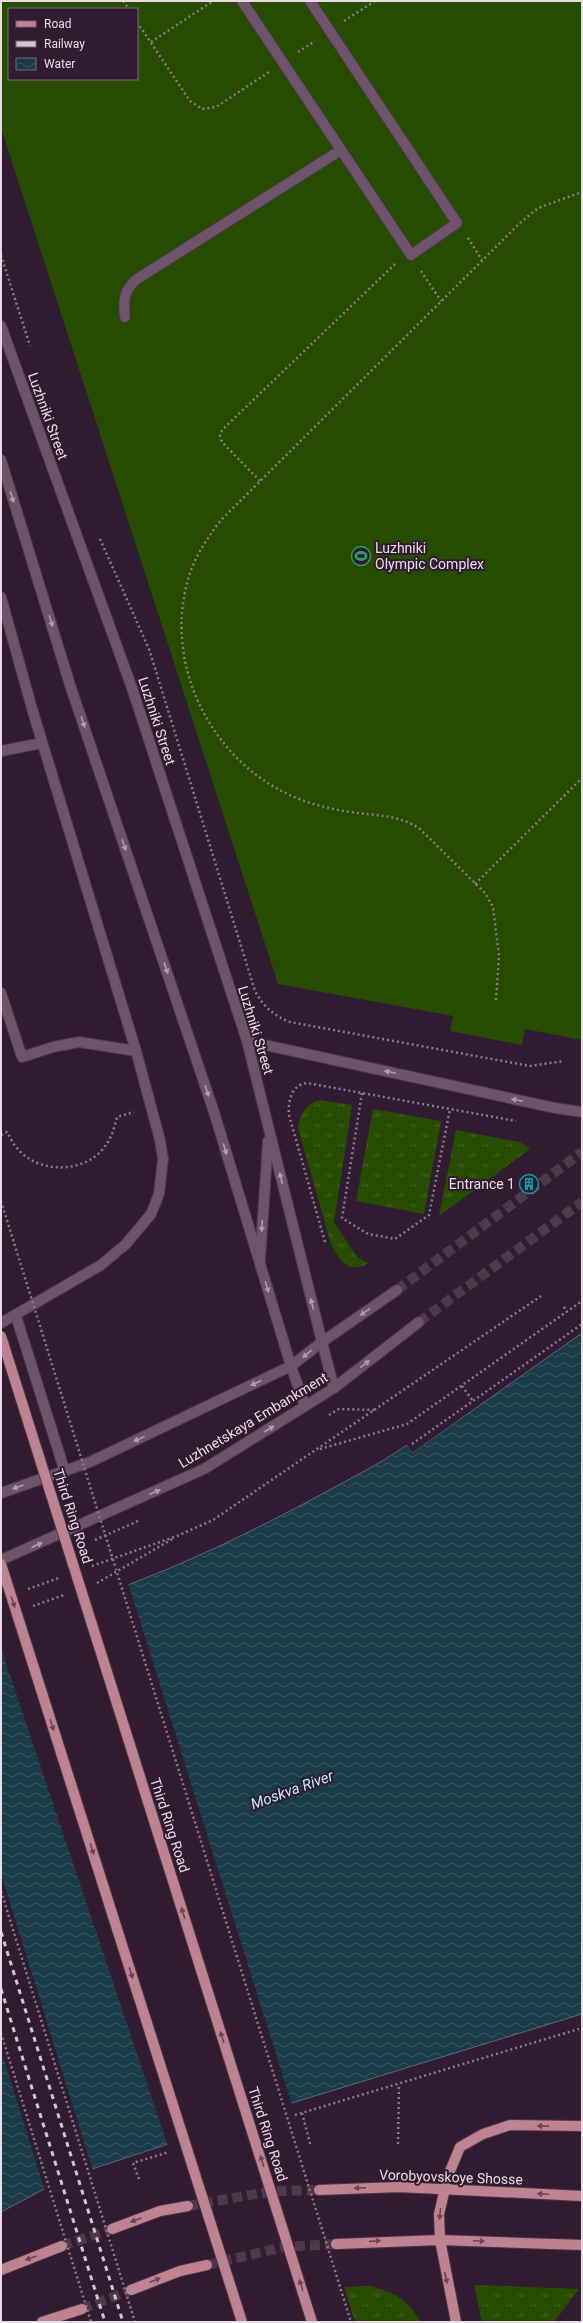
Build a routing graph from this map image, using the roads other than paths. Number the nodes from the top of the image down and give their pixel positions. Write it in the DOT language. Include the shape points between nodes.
graph roads {
  1 [pos="242,1"];
  2 [pos="310,1"];
  3 [pos="341,150"];
  4 [pos="125,317"];
  5 [pos="1,326"];
  6 [pos="1,460"];
  7 [pos="1,597"];
  8 [pos="42,743"];
  9 [pos="1,751"];
  10 [pos="1,993"];
  11 [pos="247,1041"];
  12 [pos="136,1051"];
  13 [pos="582,1112"];
  14 [pos="269,1131"];
  15 [pos="260,1262"];
  16 [pos="397,1290"];
  17 [pos="16,1316"];
  18 [pos="419,1322"];
  19 [pos="1,1323"];
  20 [pos="1,1336"];
  21 [pos="322,1342"];
  22 [pos="291,1366"];
  23 [pos="334,1388"];
  24 [pos="305,1406"];
  25 [pos="65,1472"];
  26 [pos="1,1493"];
  27 [pos="1,1560"];
  28 [pos="1,1564"];
  29 [pos="582,2126"];
  30 [pos="444,2188"];
  31 [pos="319,2190"];
  32 [pos="582,2196"];
  33 [pos="188,2206"];
  34 [pos="112,2229"];
  35 [pos="440,2240"];
  36 [pos="336,2244"];
  37 [pos="582,2245"];
  38 [pos="62,2246"];
  39 [pos="207,2265"];
  40 [pos="1,2270"];
  41 [pos="131,2290"];
  42 [pos="82,2309"];
  43 [pos="42,2322"];
  44 [pos="242,2322"];
  45 [pos="312,2322"];
  46 [pos="456,2322"];
  1 -- 3 [label="street"];
  2 -- 3 [label="street" via="458,223 410,253"];
  3 -- 4 [label="street" via="137,279 123,301"];
  5 -- 11 [label="street, Luzhniki Street" via="132,688"];
  6 -- 15 [label="street, one-way" via="70,685 214,1112"];
  7 -- 8 [label="street"];
  8 -- 9 [label="street"];
  8 -- 12 [label="street"];
  10 -- 12 [label="street" via="22,1057 79,1042"];
  13 -- 11 [label="street, one-way" via="548,1107"];
  11 -- 14 [label="street, Luzhniki Street"];
  12 -- 17 [label="street" via="163,1159 159,1194 151,1214 126,1244 101,1265"];
  14 -- 15 [label="street, Luzhniki Street, one-way"];
  21 -- 14 [label="street, Luzhniki Street, one-way"];
  15 -- 22 [label="street, one-way"];
  16 -- 21 [label="street, Luzhnetskaya Embankment, one-way"];
  17 -- 19 [label="street"];
  17 -- 25 [label="street"];
  23 -- 18 [label="street, Luzhnetskaya Embankment, one-way"];
  45 -- 20 [label="main road, Third Ring Road, one-way, bridge"];
  21 -- 22 [label="street, Luzhnetskaya Embankment, one-way"];
  21 -- 23 [label="street, Luzhniki Street"];
  22 -- 24 [label="street"];
  22 -- 25 [label="street, Luzhnetskaya Embankment, one-way"];
  23 -- 24 [label="street, Luzhnetskaya Embankment"];
  27 -- 24 [label="street, Luzhnetskaya Embankment, one-way" via="204,1469"];
  25 -- 26 [label="street, Luzhnetskaya Embankment, one-way"];
  28 -- 44 [label="main road, one-way, bridge"];
  29 -- 30 [label="main road, one-way" via="510,2125 483,2134 460,2147"];
  30 -- 31 [label="main road, Vorobyovskoye Shosse, one-way"];
  32 -- 30 [label="main road, Vorobyovskoye Shosse, one-way"];
  30 -- 35 [label="main road, one-way" via="439,2214"];
  33 -- 34 [label="main road, one-way" via="160,2211"];
  36 -- 35 [label="main road, one-way"];
  35 -- 37 [label="main road, one-way"];
  35 -- 46 [label="main road, one-way"];
  38 -- 40 [label="main road, one-way"];
  41 -- 39 [label="main road, one-way" via="180,2271"];
  42 -- 43 [label="main road"];
}
